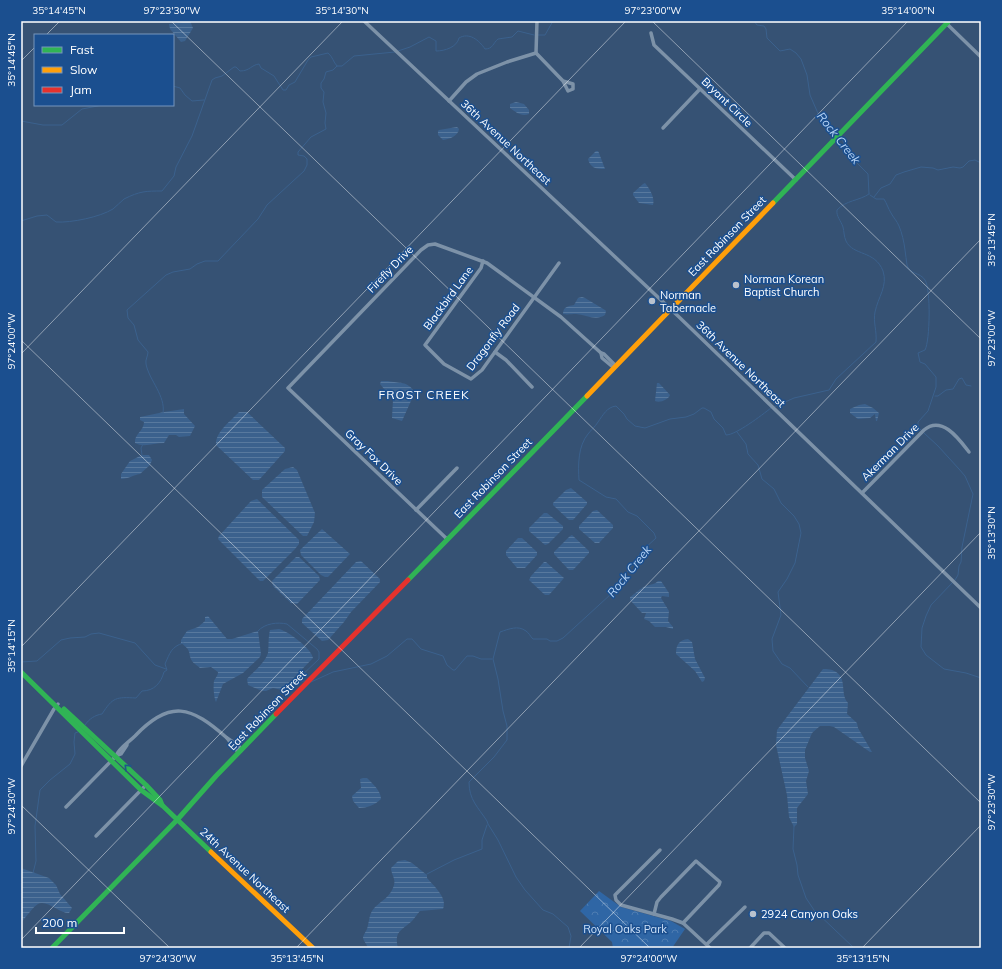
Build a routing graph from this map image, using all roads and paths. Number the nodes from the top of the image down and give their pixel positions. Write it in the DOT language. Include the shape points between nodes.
graph roads {
  1 [pos="364,21"];
  2 [pos="371,21"];
  3 [pos="538,21"];
  4 [pos="948,22"];
  5 [pos="368,24"];
  6 [pos="651,33"];
  7 [pos="536,53"];
  8 [pos="981,56"];
  9 [pos="563,81"];
  10 [pos="700,89"];
  11 [pos="449,101"];
  12 [pos="663,128"];
  13 [pos="796,180"];
  14 [pos="483,261"];
  15 [pos="559,263"];
  16 [pos="535,297"];
  17 [pos="670,309"];
  18 [pos="426,345"];
  19 [pos="495,352"];
  20 [pos="615,367"];
  21 [pos="532,387"];
  22 [pos="288,388"];
  23 [pos="969,452"];
  24 [pos="457,468"];
  25 [pos="862,493"];
  26 [pos="416,510"];
  27 [pos="447,539"];
  28 [pos="981,608"];
  29 [pos="22,673"];
  30 [pos="57,705"];
  31 [pos="241,751"];
  32 [pos="116,756"];
  33 [pos="111,761"];
  34 [pos="21,766"];
  35 [pos="146,785"];
  36 [pos="141,790"];
  37 [pos="163,806"];
  38 [pos="66,807"];
  39 [pos="177,820"];
  40 [pos="96,836"];
  41 [pos="660,850"];
  42 [pos="745,907"];
  43 [pos="654,914"];
  44 [pos="682,923"];
  45 [pos="707,944"];
  46 [pos="52,948"];
  47 [pos="313,948"];
  48 [pos="710,948"];
  49 [pos="750,948"];
  50 [pos="785,948"];
  1 -- 5 [label="street, 36th Avenue Northeast"];
  2 -- 5 [label="street"];
  3 -- 7 [label="street"];
  4 -- 8 [label="street"];
  4 -- 13 [label="street, East Robinson Street"];
  5 -- 11 [label="street, 36th Avenue Northeast"];
  6 -- 10 [label="street, Bryant Circle" via="654,45"];
  7 -- 9 [label="street"];
  7 -- 11 [label="street" via="477,74"];
  10 -- 12 [label="street"];
  10 -- 13 [label="street, Bryant Circle"];
  11 -- 17 [label="street, 36th Avenue Northeast"];
  13 -- 17 [label="street, East Robinson Street"];
  14 -- 16 [label="street, Firefly Drive"];
  14 -- 18 [label="street, Blackbird Lane" via="481,268"];
  14 -- 22 [label="street, Firefly Drive" via="435,244 424,247"];
  15 -- 16 [label="street, Dragonfly Road"];
  16 -- 19 [label="street, Dragonfly Road"];
  16 -- 20 [label="street, Firefly Drive" via="565,320 601,354 602,358"];
  17 -- 20 [label="street, East Robinson Street"];
  17 -- 25 [label="street, 36th Avenue Northeast"];
  18 -- 19 [label="street, Dragonfly Road" via="444,364 472,379 479,374"];
  19 -- 21 [label="street"];
  20 -- 27 [label="street, East Robinson Street"];
  22 -- 26 [label="street, Gray Fox Drive"];
  23 -- 25 [label="street, Akerman Drive" via="951,432 931,425"];
  24 -- 26 [label="street"];
  25 -- 28 [label="street, 36th Avenue Northeast"];
  26 -- 27 [label="street, Gray Fox Drive"];
  27 -- 31 [label="street, East Robinson Street"];
  29 -- 30 [label="street, 24th Avenue Northeast"];
  30 -- 32 [label="street, 24th Avenue Northeast"];
  30 -- 33 [label="street, 24th Avenue Northeast"];
  30 -- 34 [label="street"];
  31 -- 32 [label="street" via="239,746 206,720 178,710 154,719 127,744 121,754"];
  31 -- 39 [label="street, East Robinson Street"];
  32 -- 33 [label="street"];
  35 -- 32 [label="street, 24th Avenue Northeast, one-way"];
  33 -- 36 [label="street, 24th Avenue Northeast"];
  33 -- 38 [label="street"];
  35 -- 36 [label="street"];
  35 -- 37 [label="street, 24th Avenue Northeast"];
  36 -- 37 [label="street, 24th Avenue Northeast"];
  36 -- 40 [label="street"];
  37 -- 39 [label="street, 24th Avenue Northeast"];
  39 -- 46 [label="street, East Robinson Street"];
  39 -- 47 [label="street, 24th Avenue Northeast"];
  41 -- 43 [label="street" via="615,895 621,905"];
  42 -- 45 [label="street"];
  43 -- 44 [label="street"];
  43 -- 44 [label="street" via="657,902 696,861 720,882"];
  44 -- 45 [label="street"];
  45 -- 48 [label="street"];
  49 -- 50 [label="street" via="764,933 769,933"];
}
